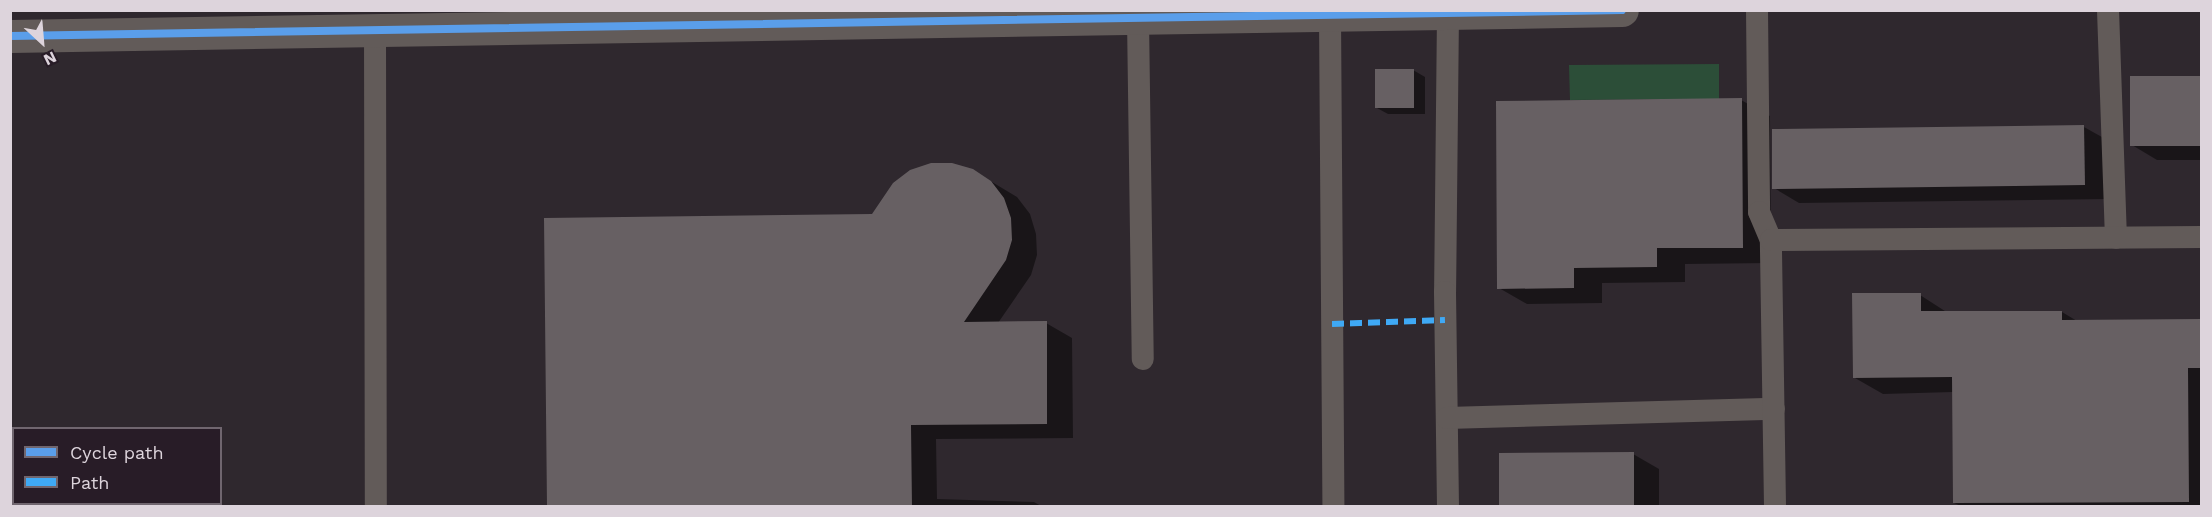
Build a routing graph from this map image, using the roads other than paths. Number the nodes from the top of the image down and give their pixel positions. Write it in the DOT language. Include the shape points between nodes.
graph roads {
  1 [pos="1622,10"];
  2 [pos="1757,10"];
  3 [pos="2108,10"];
  4 [pos="1487,12"];
  5 [pos="1448,13"];
  6 [pos="1330,15"];
  7 [pos="522,19"];
  8 [pos="1138,19"];
  9 [pos="474,20"];
  10 [pos="375,30"];
  11 [pos="10,36"];
  12 [pos="2202,237"];
  13 [pos="2116,238"];
  14 [pos="1771,240"];
  15 [pos="1143,359"];
  16 [pos="1774,409"];
  17 [pos="1447,418"];
  18 [pos="376,507"];
  19 [pos="1334,507"];
  20 [pos="1448,507"];
  21 [pos="1775,507"];
  1 -- 4 [label="street"];
  2 -- 14 [label="lane" via="1760,212"];
  3 -- 13 [label="lane"];
  4 -- 5 [label="street"];
  5 -- 6 [label="street"];
  5 -- 17 [label="lane"];
  6 -- 8 [label="street"];
  6 -- 19 [label="lane"];
  7 -- 8 [label="street"];
  7 -- 9 [label="street"];
  8 -- 15 [label="lane"];
  9 -- 10 [label="street"];
  10 -- 11 [label="street"];
  10 -- 18 [label="lane"];
  12 -- 13 [label="lane"];
  13 -- 14 [label="lane"];
  14 -- 16 [label="lane"];
  16 -- 17 [label="lane"];
  16 -- 21 [label="lane"];
  17 -- 20 [label="lane"];
}
